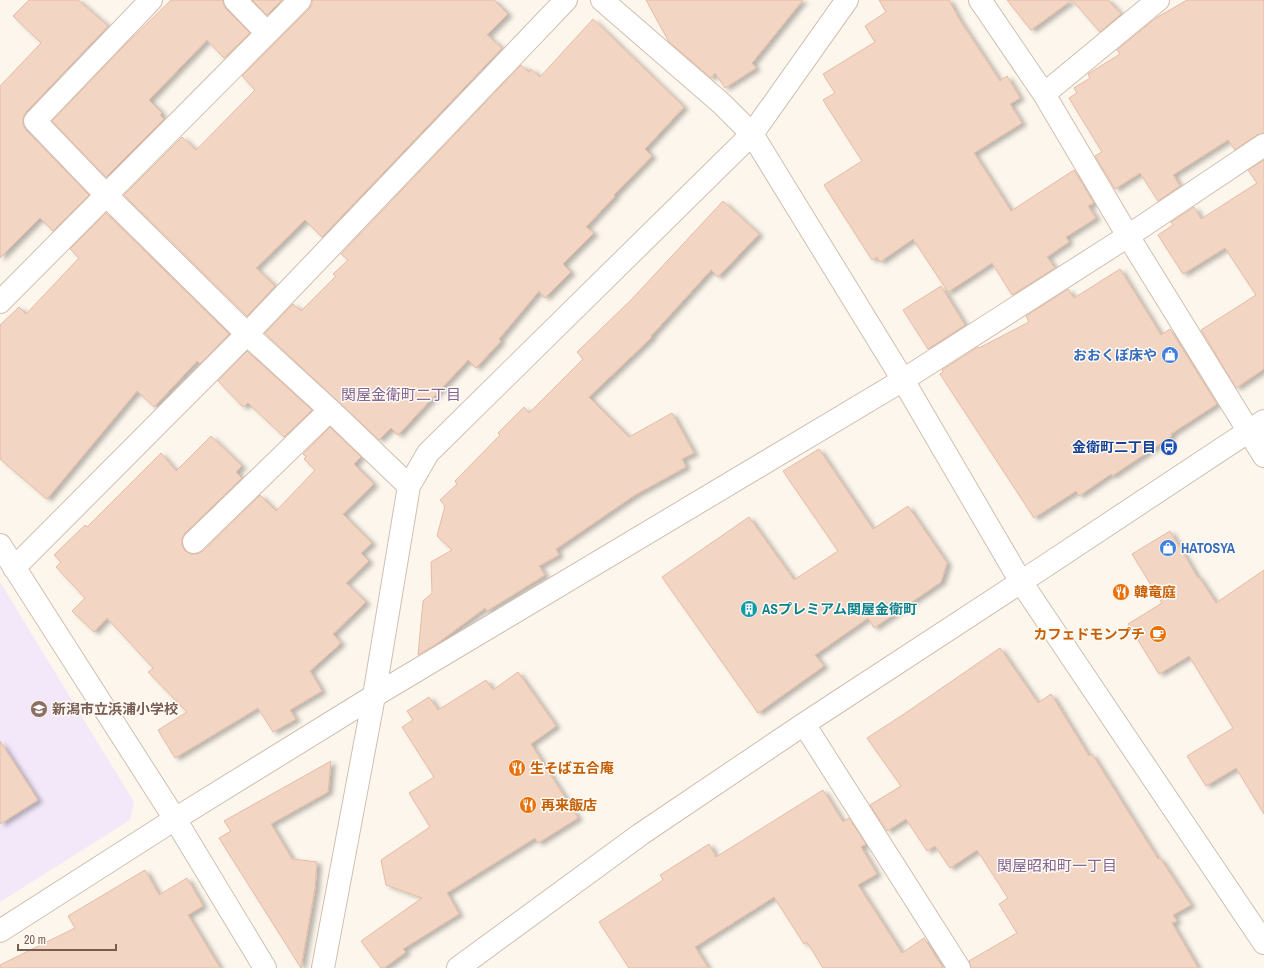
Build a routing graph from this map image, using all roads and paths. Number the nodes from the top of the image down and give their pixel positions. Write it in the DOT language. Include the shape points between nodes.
graph roads {
  1 [pos="151,0"];
  2 [pos="235,0"];
  3 [pos="300,0"];
  4 [pos="566,0"];
  5 [pos="602,0"];
  6 [pos="847,0"];
  7 [pos="980,0"];
  8 [pos="1158,0"];
  9 [pos="267,33"];
  10 [pos="1044,94"];
  11 [pos="752,134"];
  12 [pos="1264,146"];
  13 [pos="106,195"];
  14 [pos="1128,236"];
  15 [pos="0,302"];
  16 [pos="247,334"];
  17 [pos="903,380"];
  18 [pos="330,410"];
  19 [pos="1256,426"];
  20 [pos="1264,456"];
  21 [pos="409,486"];
  22 [pos="194,542"];
  23 [pos="0,545"];
  24 [pos="14,568"];
  25 [pos="1021,582"];
  26 [pos="374,696"];
  27 [pos="804,724"];
  28 [pos="175,819"];
  29 [pos="0,931"];
  30 [pos="1264,943"];
  31 [pos="265,968"];
  32 [pos="323,968"];
  33 [pos="458,968"];
  34 [pos="959,968"];
  1 -- 13 [label="street" via="35,121"];
  2 -- 9 [label="street"];
  3 -- 9 [label="street"];
  4 -- 16 [label="street"];
  5 -- 11 [label="street" via="722,104"];
  6 -- 11 [label="street"];
  7 -- 10 [label="street"];
  8 -- 10 [label="street"];
  9 -- 13 [label="street"];
  10 -- 14 [label="street"];
  11 -- 17 [label="street"];
  11 -- 21 [label="street" via="428,453"];
  12 -- 14 [label="street"];
  13 -- 15 [label="street"];
  13 -- 16 [label="street"];
  14 -- 17 [label="street"];
  14 -- 19 [label="street"];
  16 -- 18 [label="street"];
  16 -- 24 [label="street"];
  17 -- 25 [label="street"];
  17 -- 26 [label="street"];
  18 -- 21 [label="street"];
  18 -- 22 [label="street"];
  19 -- 20 [label="street"];
  19 -- 25 [label="street"];
  21 -- 26 [label="street"];
  23 -- 24 [label="street"];
  24 -- 28 [label="street"];
  25 -- 27 [label="street"];
  25 -- 30 [label="street"];
  26 -- 28 [label="street"];
  26 -- 32 [label="street"];
  27 -- 33 [label="street" via="641,834"];
  27 -- 34 [label="street"];
  28 -- 29 [label="street"];
  28 -- 31 [label="street"];
}
